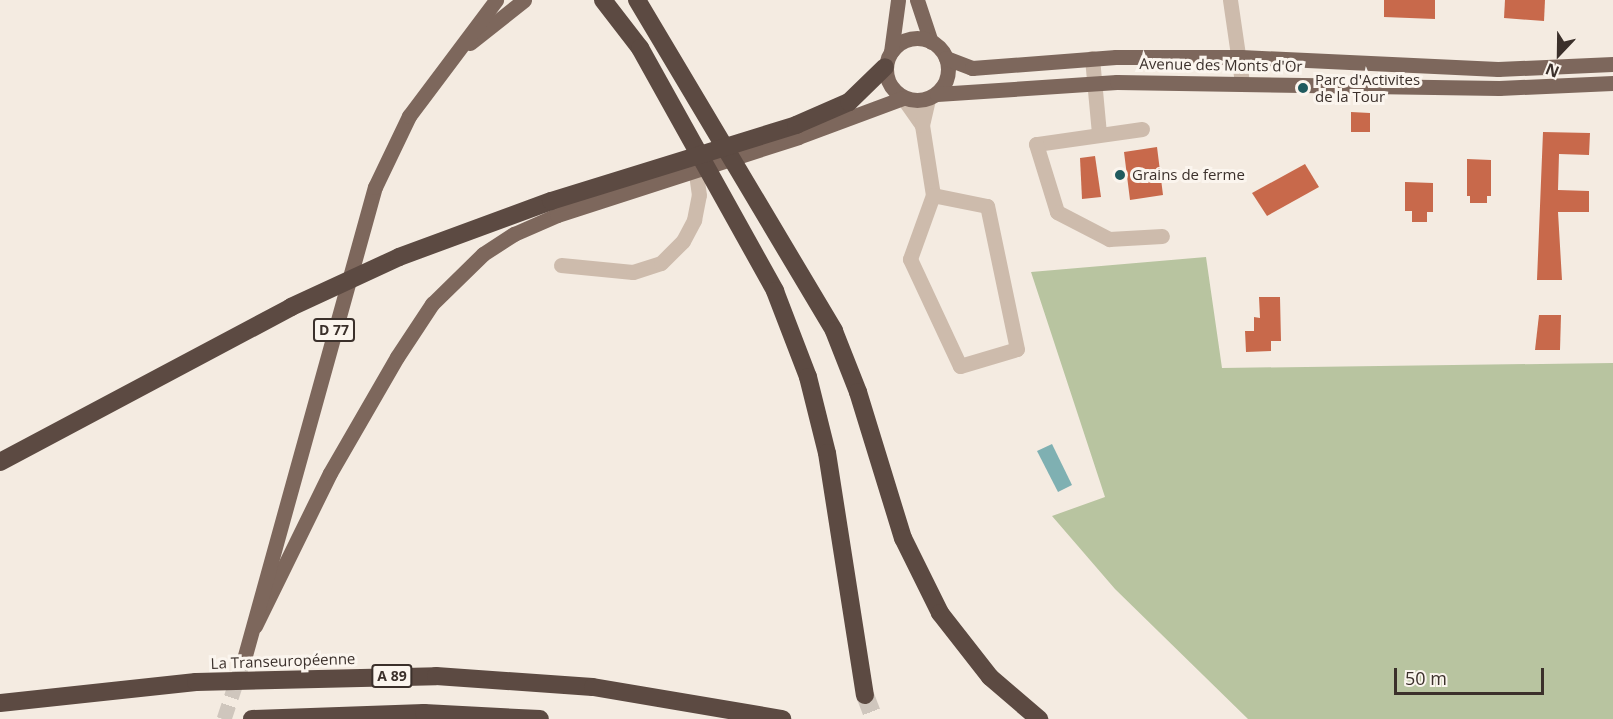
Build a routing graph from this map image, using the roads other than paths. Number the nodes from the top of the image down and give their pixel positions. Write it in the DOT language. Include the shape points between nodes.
graph roads {
  1 [pos="496,0"];
  2 [pos="524,0"];
  3 [pos="603,0"];
  4 [pos="637,0"];
  5 [pos="898,0"];
  6 [pos="916,0"];
  7 [pos="1230,0"];
  8 [pos="931,42"];
  9 [pos="456,54"];
  10 [pos="1241,57"];
  11 [pos="946,58"];
  12 [pos="1092,58"];
  13 [pos="888,59"];
  14 [pos="1613,64"];
  15 [pos="1095,82"];
  16 [pos="1242,82"];
  17 [pos="1613,83"];
  18 [pos="933,96"];
  19 [pos="903,98"];
  20 [pos="922,125"];
  21 [pos="1142,129"];
  22 [pos="797,131"];
  23 [pos="1099,134"];
  24 [pos="692,145"];
  25 [pos="641,181"];
  26 [pos="933,195"];
  27 [pos="1162,236"];
  28 [pos="561,265"];
  29 [pos="0,462"];
  30 [pos="255,626"];
  31 [pos="244,659"];
  32 [pos="865,695"];
  33 [pos="0,704"];
  34 [pos="252,719"];
  35 [pos="540,719"];
  36 [pos="782,719"];
  37 [pos="1039,719"];
  1 -- 9 [label="main road, D 77"];
  2 -- 9 [label="main road, D 77"];
  3 -- 24 [label="highway" via="640,48"];
  4 -- 37 [label="highway" via="834,331 858,392 903,538 940,613 990,677"];
  5 -- 13 [label="main road"];
  6 -- 8 [label="main road"];
  7 -- 10 [label="street"];
  8 -- 11 [label="main road"];
  8 -- 13 [label="main road" via="913,38"];
  9 -- 30 [label="main road, D 77" via="409,116 375,187"];
  10 -- 12 [label="main road, Avenue des Monts d'Or"];
  10 -- 14 [label="main road, Avenue des Monts d'Or" via="1498,69"];
  10 -- 16 [label="street"];
  11 -- 12 [label="main road, Avenue des Monts d'Or" via="972,68"];
  11 -- 18 [label="main road" via="948,77"];
  12 -- 15 [label="street"];
  13 -- 19 [label="main road" via="888,82"];
  13 -- 22 [label="highway" via="849,102"];
  15 -- 16 [label="main road, Avenue des Monts d'Or"];
  15 -- 18 [label="main road, Avenue des Monts d'Or"];
  15 -- 23 [label="street"];
  16 -- 17 [label="main road, Avenue des Monts d'Or" via="1499,88"];
  18 -- 19 [label="main road"];
  18 -- 20 [label="street"];
  19 -- 20 [label="street"];
  19 -- 22 [label="main road"];
  20 -- 26 [label="street"];
  21 -- 23 [label="street"];
  22 -- 25 [label="highway"];
  23 -- 27 [label="street" via="1036,144 1057,212 1109,239"];
  24 -- 28 [label="street" via="699,195 694,220 683,241 661,263 633,272"];
  24 -- 32 [label="highway" via="775,291 808,377 827,453"];
  25 -- 29 [label="highway" via="551,201 399,257 291,307"];
  25 -- 30 [label="main road" via="514,234 483,254 432,304 330,473"];
  26 -- 26 [label="street" via="910,259 960,366 1017,349 987,206"];
  30 -- 31 [label="main road, D 77"];
  33 -- 36 [label="highway, La Transeuropéenne / A 89" via="196,682 436,676 593,687"];
  34 -- 35 [label="highway" via="424,713"];
}
